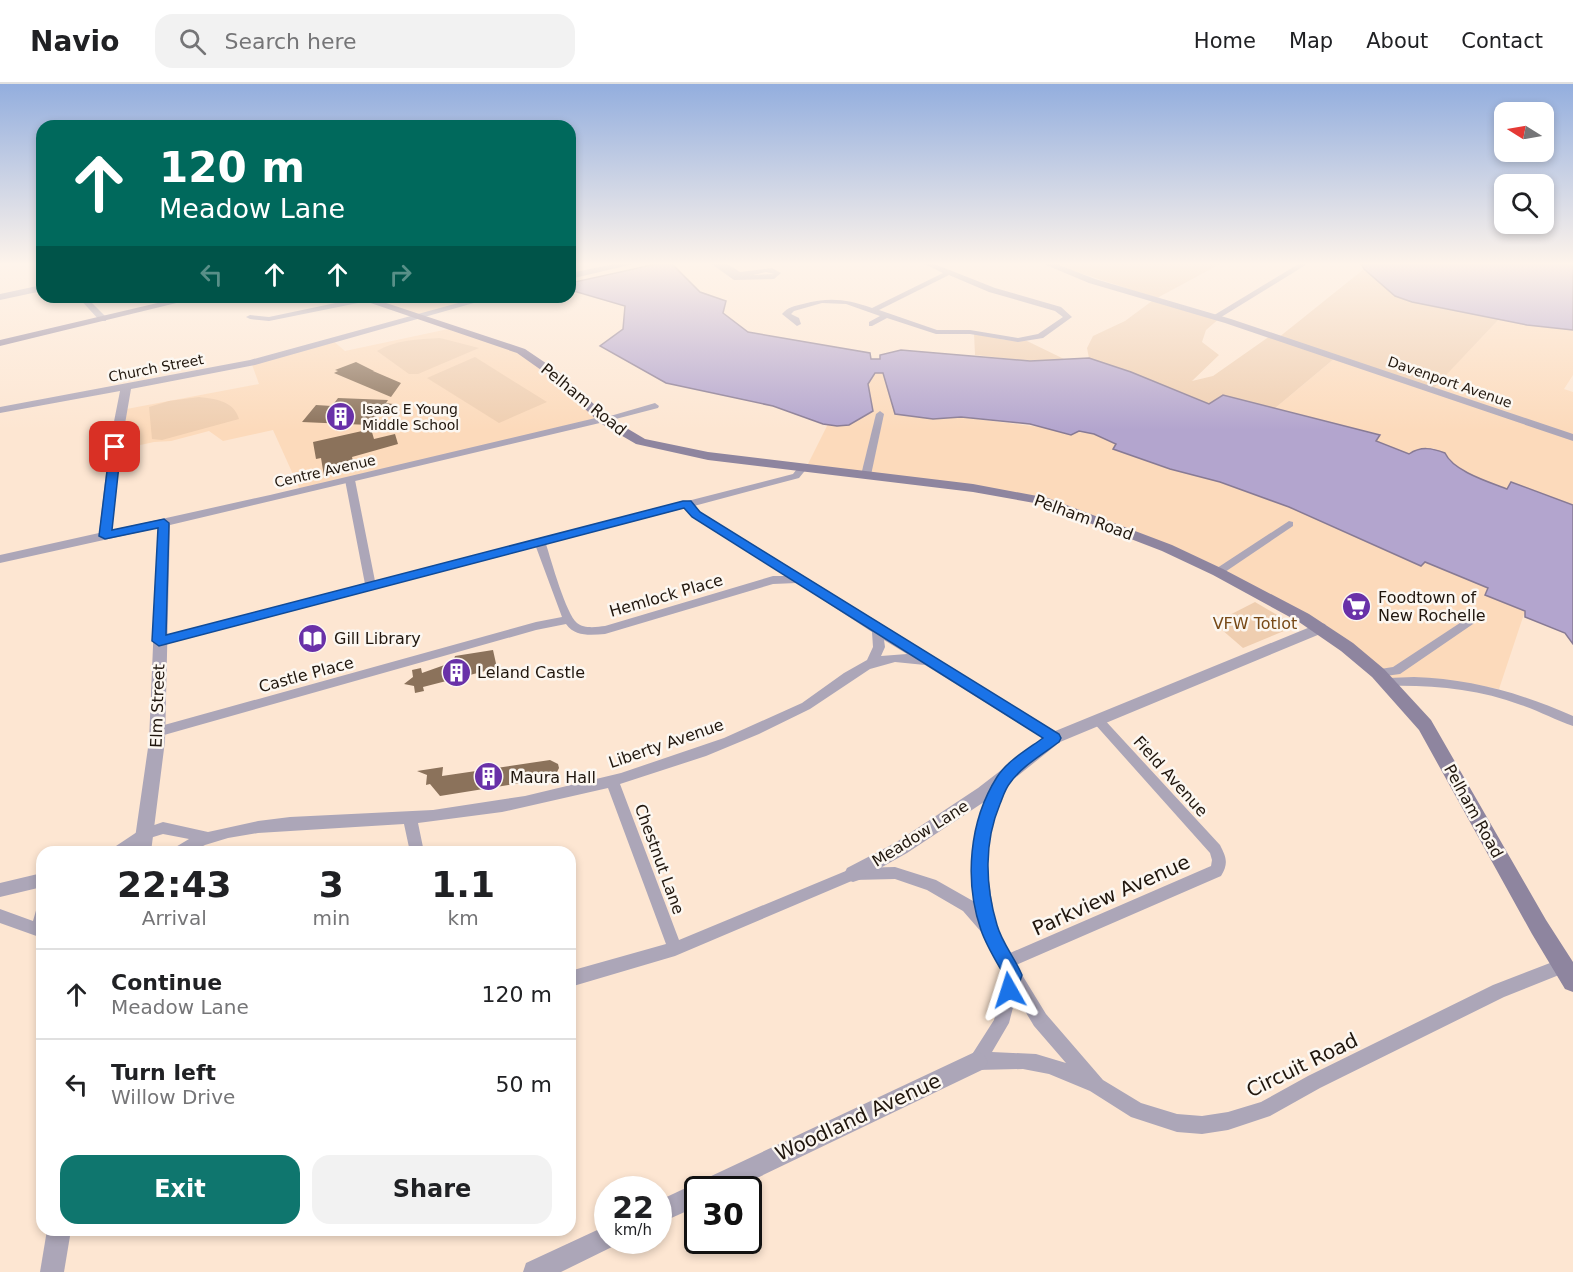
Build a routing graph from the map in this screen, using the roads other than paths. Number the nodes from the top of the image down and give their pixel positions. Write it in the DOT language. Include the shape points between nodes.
graph roads {
  1 [pos="410,318"];
  2 [pos="427,318"];
  3 [pos="793,318"];
  4 [pos="881,318"];
  5 [pos="897,318"];
  6 [pos="1067,318"];
  7 [pos="1220,318"];
  8 [pos="103,319"];
  9 [pos="797,324"];
  10 [pos="872,324"];
  11 [pos="0,344"];
  12 [pos="126,388"];
  13 [pos="655,406"];
  14 [pos="0,410"];
  15 [pos="880,414"];
  16 [pos="604,419"];
  17 [pos="1573,438"];
  18 [pos="803,467"];
  19 [pos="866,475"];
  20 [pos="350,480"];
  21 [pos="687,504"];
  22 [pos="164,523"];
  23 [pos="1289,524"];
  24 [pos="105,536"];
  25 [pos="540,542"];
  26 [pos="0,559"];
  27 [pos="769,561"];
  28 [pos="1218,572"];
  29 [pos="799,580"];
  30 [pos="762,582"];
  31 [pos="371,586"];
  32 [pos="568,620"];
  33 [pos="1469,621"];
  34 [pos="1320,628"];
  35 [pos="877,630"];
  36 [pos="159,641"];
  37 [pos="928,661"];
  38 [pos="872,663"];
  39 [pos="1383,677"];
  40 [pos="1097,719"];
  41 [pos="1573,721"];
  42 [pos="157,732"];
  43 [pos="1054,738"];
  44 [pos="1003,780"];
  45 [pos="612,781"];
  46 [pos="410,818"];
  47 [pos="145,834"];
  48 [pos="206,837"];
  49 [pos="127,846"];
  50 [pos="143,846"];
  51 [pos="190,846"];
  52 [pos="416,846"];
  53 [pos="1218,856"];
  54 [pos="853,873"];
  55 [pos="36,881"];
  56 [pos="0,890"];
  57 [pos="0,916"];
  58 [pos="36,929"];
  59 [pos="989,930"];
  60 [pos="675,949"];
  61 [pos="1010,968"];
  62 [pos="1568,974"];
  63 [pos="576,978"];
  64 [pos="977,1062"];
  65 [pos="1097,1086"];
  66 [pos="736,1176"];
  67 [pos="58,1236"];
  68 [pos="594,1245"];
  69 [pos="52,1272"];
  70 [pos="535,1272"];
  1 -- 12 [label="street, Church Street" via="252,363"];
  2 -- 16 [label="main road, Pelham Road" via="528,355"];
  3 -- 9 [label="street"];
  4 -- 10 [label="street"];
  5 -- 6 [label="street" via="936,332 970,332 1018,340 1040,336"];
  7 -- 17 [label="street, Davenport Avenue"];
  8 -- 11 [label="main road"];
  12 -- 14 [label="street, Church Street"];
  12 -- 24 [label="street"];
  13 -- 16 [label="street, Centre Avenue"];
  15 -- 19 [label="street"];
  16 -- 18 [label="main road, Pelham Road" via="631,437 670,449"];
  16 -- 20 [label="street, Centre Avenue"];
  18 -- 19 [label="main road, Pelham Road"];
  18 -- 21 [label="street" via="796,476"];
  19 -- 28 [label="main road, Pelham Road" via="1043,501 1167,548"];
  20 -- 22 [label="street, Centre Avenue"];
  20 -- 31 [label="street"];
  21 -- 25 [label="street"];
  21 -- 27 [label="street" via="696,514"];
  22 -- 24 [label="street, Centre Avenue"];
  22 -- 36 [label="street, Elm Street"];
  23 -- 28 [label="street"];
  24 -- 26 [label="street, Centre Avenue"];
  25 -- 31 [label="street"];
  25 -- 32 [label="street"];
  27 -- 29 [label="street"];
  27 -- 30 [label="street"];
  28 -- 34 [label="main road, Pelham Road"];
  29 -- 30 [label="street, Hemlock Place"];
  29 -- 35 [label="street"];
  30 -- 32 [label="street, Hemlock Place" via="605,630 579,629"];
  31 -- 36 [label="street"];
  32 -- 42 [label="street, Castle Place"];
  33 -- 39 [label="street"];
  34 -- 39 [label="main road, Pelham Road"];
  34 -- 40 [label="street, Meadow Lane"];
  35 -- 37 [label="street"];
  35 -- 38 [label="street" via="879,647"];
  36 -- 42 [label="street, Elm Street"];
  37 -- 38 [label="street, Liberty Avenue" via="898,657"];
  37 -- 43 [label="street"];
  38 -- 45 [label="street, Liberty Avenue" via="807,705 768,724 704,752"];
  39 -- 41 [label="street" via="1503,692"];
  39 -- 62 [label="main road, Pelham Road" via="1425,725"];
  40 -- 43 [label="street, Meadow Lane"];
  40 -- 53 [label="street, Field Avenue"];
  42 -- 47 [label="street, Elm Street"];
  43 -- 44 [label="street, Meadow Lane"];
  44 -- 54 [label="street, Meadow Lane" via="901,848"];
  44 -- 59 [label="street, Circuit Road" via="985,821 979,862"];
  45 -- 46 [label="street, Liberty Avenue" via="473,811"];
  45 -- 60 [label="street, Chestnut Lane"];
  46 -- 48 [label="street, Liberty Avenue" via="253,827"];
  46 -- 52 [label="street"];
  47 -- 48 [label="street, Liberty Avenue" via="163,828"];
  47 -- 49 [label="street, Liberty Avenue"];
  47 -- 50 [label="street, Elm Street"];
  48 -- 51 [label="street, Liberty Avenue"];
  53 -- 61 [label="street, Parkview Avenue" via="1220,866 1216,871"];
  54 -- 59 [label="street, Circuit Road" via="896,873 931,885 968,906"];
  54 -- 60 [label="street, Meadow Lane"];
  55 -- 56 [label="street"];
  57 -- 58 [label="street"];
  59 -- 61 [label="street, Circuit Road"];
  60 -- 63 [label="street, Meadow Lane"];
  61 -- 64 [label="street" via="1001,1023"];
  61 -- 65 [label="street, Circuit Road" via="1040,1020"];
  62 -- 65 [label="street, Circuit Road" via="1499,990 1264,1110 1228,1121 1177,1123 1137,1111"];
  64 -- 65 [label="street, Woodland Avenue" via="1006,1059 1046,1063"];
  64 -- 66 [label="street, Woodland Avenue"];
  67 -- 69 [label="street"];
  68 -- 70 [label="street"];
}
